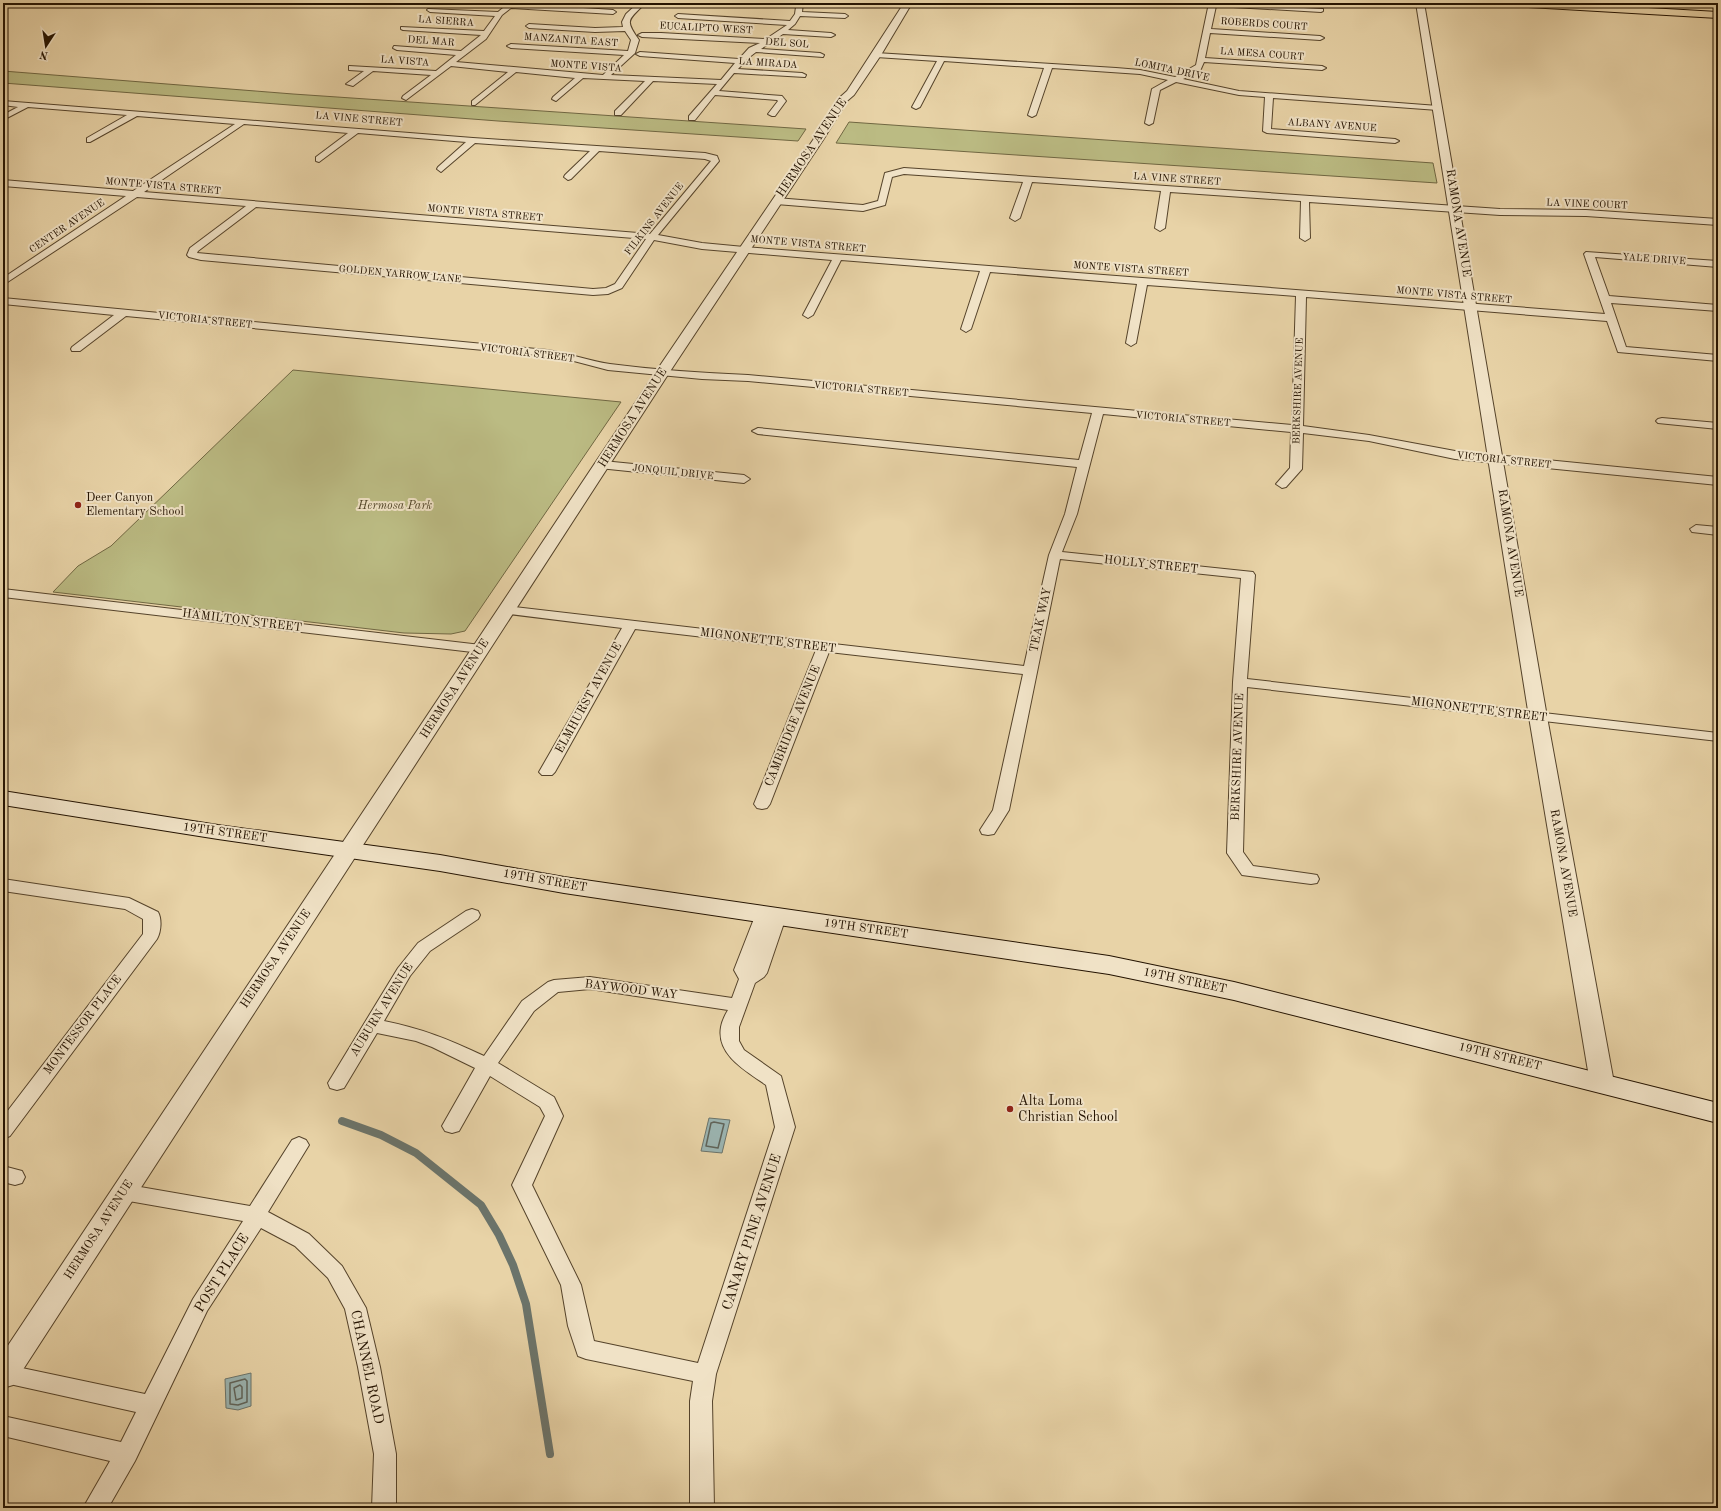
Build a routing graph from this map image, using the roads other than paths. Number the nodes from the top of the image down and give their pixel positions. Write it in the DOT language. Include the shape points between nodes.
graph roads {
  1 [pos="642,3"];
  2 [pos="768,3"];
  3 [pos="908,3"];
  4 [pos="1420,3"];
  5 [pos="1510,3"];
  6 [pos="511,4"];
  7 [pos="800,4"];
  8 [pos="1212,4"];
  9 [pos="430,10"];
  10 [pos="1321,10"];
  11 [pos="613,12"];
  12 [pos="500,14"];
  13 [pos="798,14"];
  14 [pos="1718,14"];
  15 [pos="678,16"];
  16 [pos="845,16"];
  17 [pos="793,23"];
  18 [pos="529,26"];
  19 [pos="403,28"];
  20 [pos="627,29"];
  21 [pos="1206,31"];
  22 [pos="783,32"];
  23 [pos="487,33"];
  24 [pos="642,35"];
  25 [pos="831,35"];
  26 [pos="1320,38"];
  27 [pos="768,41"];
  28 [pos="512,46"];
  29 [pos="397,48"];
  30 [pos="752,50"];
  31 [pos="463,53"];
  32 [pos="629,53"];
  33 [pos="640,54"];
  34 [pos="820,55"];
  35 [pos="876,55"];
  36 [pos="942,59"];
  37 [pos="1200,60"];
  38 [pos="740,61"];
  39 [pos="449,64"];
  40 [pos="1050,65"];
  41 [pos="352,68"];
  42 [pos="1322,68"];
  43 [pos="372,69"];
  44 [pos="514,70"];
  45 [pos="732,71"];
  46 [pos="437,74"];
  47 [pos="802,75"];
  48 [pos="581,76"];
  49 [pos="605,77"];
  50 [pos="651,79"];
  51 [pos="1176,80"];
  52 [pos="723,82"];
  53 [pos="350,84"];
  54 [pos="713,92"];
  55 [pos="1269,96"];
  56 [pos="406,98"];
  57 [pos="556,98"];
  58 [pos="3,103"];
  59 [pos="475,103"];
  60 [pos="27,105"];
  61 [pos="916,107"];
  62 [pos="1438,108"];
  63 [pos="136,113"];
  64 [pos="618,113"];
  65 [pos="772,114"];
  66 [pos="1032,115"];
  67 [pos="3,118"];
  68 [pos="692,118"];
  69 [pos="244,121"];
  70 [pos="1149,123"];
  71 [pos="357,130"];
  72 [pos="90,140"];
  73 [pos="473,140"];
  74 [pos="1395,140"];
  75 [pos="596,149"];
  76 [pos="714,158"];
  77 [pos="319,159"];
  78 [pos="441,168"];
  79 [pos="568,177"];
  80 [pos="1028,180"];
  81 [pos="3,183"];
  82 [pos="14,184"];
  83 [pos="1166,190"];
  84 [pos="3,191"];
  85 [pos="136,194"];
  86 [pos="1305,199"];
  87 [pos="776,201"];
  88 [pos="253,205"];
  89 [pos="1455,209"];
  90 [pos="1015,218"];
  91 [pos="1718,222"];
  92 [pos="1160,228"];
  93 [pos="652,237"];
  94 [pos="1305,238"];
  95 [pos="744,250"];
  96 [pos="838,257"];
  97 [pos="1718,264"];
  98 [pos="986,269"];
  99 [pos="1142,280"];
  100 [pos="3,282"];
  101 [pos="608,291"];
  102 [pos="1302,293"];
  103 [pos="1604,299"];
  104 [pos="3,301"];
  105 [pos="1471,307"];
  106 [pos="1718,308"];
  107 [pos="124,312"];
  108 [pos="808,315"];
  109 [pos="1611,318"];
  110 [pos="966,329"];
  111 [pos="1131,343"];
  112 [pos="76,348"];
  113 [pos="1718,358"];
  114 [pos="662,373"];
  115 [pos="1098,410"];
  116 [pos="1662,421"];
  117 [pos="1718,426"];
  118 [pos="1297,429"];
  119 [pos="758,432"];
  120 [pos="1496,459"];
  121 [pos="1084,464"];
  122 [pos="603,465"];
  123 [pos="744,479"];
  124 [pos="1718,481"];
  125 [pos="1282,484"];
  126 [pos="1696,529"];
  127 [pos="1718,531"];
  128 [pos="1055,555"];
  129 [pos="1248,576"];
  130 [pos="3,593"];
  131 [pos="506,610"];
  132 [pos="630,625"];
  133 [pos="824,647"];
  134 [pos="481,649"];
  135 [pos="1030,671"];
  136 [pos="1240,682"];
  137 [pos="1538,717"];
  138 [pos="1718,737"];
  139 [pos="548,772"];
  140 [pos="3,798"];
  141 [pos="762,804"];
  142 [pos="988,830"];
  143 [pos="349,851"];
  144 [pos="1310,879"];
  145 [pos="3,885"];
  146 [pos="472,915"];
  147 [pos="771,916"];
  148 [pos="739,1005"];
  149 [pos="372,1025"];
  150 [pos="488,1066"];
  151 [pos="337,1083"];
  152 [pos="1602,1083"];
  153 [pos="1718,1113"];
  154 [pos="452,1126"];
  155 [pos="3,1131"];
  156 [pos="299,1145"];
  157 [pos="123,1192"];
  158 [pos="255,1215"];
  159 [pos="4,1374"];
  160 [pos="705,1374"];
  161 [pos="151,1405"];
  162 [pos="3,1426"];
  163 [pos="127,1454"];
  164 [pos="95,1508"];
  165 [pos="384,1508"];
  166 [pos="702,1508"];
  1 -- 20 [label="street" via="626,18"];
  2 -- 7 [label="street"];
  3 -- 35 [label="street, HERMOSA AVENUE"];
  4 -- 62 [label="street, RAMONA AVENUE"];
  5 -- 14 [label="main road"];
  6 -- 11 [label="street"];
  6 -- 12 [label="street"];
  7 -- 13 [label="street"];
  8 -- 10 [label="street"];
  8 -- 21 [label="street"];
  9 -- 12 [label="street"];
  12 -- 23 [label="street"];
  13 -- 16 [label="street"];
  13 -- 17 [label="street"];
  15 -- 17 [label="street"];
  17 -- 22 [label="street"];
  18 -- 20 [label="street"];
  19 -- 23 [label="street, LA SIERRA"];
  20 -- 32 [label="street" via="634,37 635,43"];
  21 -- 26 [label="street, ROBERDS COURT"];
  21 -- 37 [label="street"];
  22 -- 25 [label="street"];
  22 -- 27 [label="street"];
  23 -- 31 [label="street"];
  24 -- 27 [label="street, EUCALIPTO WEST"];
  27 -- 30 [label="street"];
  28 -- 32 [label="street, MANZANITA EAST"];
  29 -- 31 [label="street, DEL MAR"];
  30 -- 34 [label="street, DEL SOL"];
  30 -- 38 [label="street"];
  31 -- 39 [label="street"];
  32 -- 49 [label="street"];
  33 -- 38 [label="street"];
  35 -- 36 [label="street, LOMITA DRIVE"];
  35 -- 87 [label="street, HERMOSA AVENUE" via="843,99"];
  36 -- 40 [label="street, LOMITA DRIVE"];
  36 -- 61 [label="street"];
  37 -- 42 [label="street, LA MESA COURT"];
  37 -- 51 [label="street" via="1197,69"];
  38 -- 45 [label="street"];
  39 -- 44 [label="street, MONTE VISTA"];
  39 -- 46 [label="street"];
  40 -- 51 [label="street, LOMITA DRIVE" via="1140,72"];
  40 -- 66 [label="street"];
  41 -- 43 [label="street, LA VISTA"];
  43 -- 46 [label="street, LA VISTA"];
  43 -- 53 [label="street, LA VISTA"];
  44 -- 48 [label="street, MONTE VISTA"];
  44 -- 59 [label="street"];
  45 -- 47 [label="street, LA MIRADA"];
  45 -- 52 [label="street"];
  46 -- 56 [label="street"];
  48 -- 49 [label="street, MONTE VISTA"];
  48 -- 57 [label="street"];
  49 -- 50 [label="street, MONTE VISTA"];
  50 -- 52 [label="street, MONTE VISTA"];
  50 -- 64 [label="street"];
  51 -- 55 [label="street, LOMITA DRIVE" via="1216,90"];
  51 -- 70 [label="street" via="1156,89"];
  52 -- 54 [label="street"];
  54 -- 65 [label="street" via="779,98 782,101"];
  54 -- 68 [label="street"];
  55 -- 62 [label="street, LOMITA DRIVE"];
  55 -- 74 [label="street, ALBANY AVENUE" via="1267,131"];
  58 -- 60 [label="street, LA VINE STREET"];
  60 -- 63 [label="street, LA VINE STREET"];
  60 -- 67 [label="street"];
  62 -- 89 [label="street, RAMONA AVENUE"];
  63 -- 69 [label="street, LA VINE STREET"];
  63 -- 72 [label="street"];
  69 -- 71 [label="street, LA VINE STREET"];
  69 -- 85 [label="street, CENTER AVENUE"];
  71 -- 73 [label="street, LA VINE STREET"];
  71 -- 77 [label="street"];
  73 -- 75 [label="street, LA VINE STREET"];
  73 -- 78 [label="street"];
  75 -- 76 [label="street, LA VINE STREET"];
  75 -- 79 [label="street"];
  76 -- 93 [label="street, FILKINS AVENUE" via="715,161"];
  80 -- 83 [label="street, LA VINE STREET"];
  80 -- 87 [label="street, LA VINE STREET" via="896,172 888,175 882,203 875,206 863,208"];
  80 -- 90 [label="street"];
  81 -- 82 [label="street, MONTE VISTA STREET"];
  82 -- 84 [label="street"];
  82 -- 85 [label="street, MONTE VISTA STREET"];
  83 -- 86 [label="street, LA VINE STREET"];
  83 -- 92 [label="street"];
  85 -- 88 [label="street, MONTE VISTA STREET"];
  85 -- 100 [label="street, CENTER AVENUE"];
  86 -- 89 [label="street, LA VINE STREET"];
  86 -- 94 [label="street"];
  87 -- 95 [label="street, HERMOSA AVENUE"];
  88 -- 93 [label="street, MONTE VISTA STREET"];
  88 -- 101 [label="street, GOLDEN YARROW LANE" via="193,250 192,254 201,257 593,292"];
  89 -- 91 [label="street, LA VINE COURT" via="1586,213"];
  89 -- 105 [label="street, RAMONA AVENUE"];
  93 -- 95 [label="street, MONTE VISTA STREET"];
  93 -- 101 [label="street, FILKINS AVENUE" via="620,286"];
  95 -- 96 [label="street, MONTE VISTA STREET"];
  95 -- 114 [label="street, HERMOSA AVENUE"];
  96 -- 98 [label="street, MONTE VISTA STREET"];
  96 -- 108 [label="street"];
  97 -- 103 [label="street, YALE DRIVE" via="1589,254"];
  98 -- 99 [label="street, MONTE VISTA STREET"];
  98 -- 110 [label="street"];
  99 -- 102 [label="street, MONTE VISTA STREET"];
  99 -- 111 [label="street"];
  102 -- 105 [label="street, MONTE VISTA STREET"];
  102 -- 118 [label="street, BERKSHIRE AVENUE"];
  103 -- 106 [label="street"];
  103 -- 109 [label="street"];
  104 -- 107 [label="street, VICTORIA STREET"];
  105 -- 109 [label="street, MONTE VISTA STREET"];
  105 -- 120 [label="street, RAMONA AVENUE"];
  107 -- 112 [label="street"];
  107 -- 114 [label="street, VICTORIA STREET" via="547,353 608,367"];
  109 -- 113 [label="street" via="1622,350"];
  114 -- 115 [label="street, VICTORIA STREET" via="748,378"];
  114 -- 122 [label="street, HERMOSA AVENUE"];
  115 -- 118 [label="street, VICTORIA STREET"];
  115 -- 121 [label="street, TEAK WAY"];
  116 -- 117 [label="street"];
  118 -- 120 [label="street, VICTORIA STREET"];
  118 -- 125 [label="street, BERKSHIRE AVENUE" via="1296,469"];
  119 -- 121 [label="street"];
  120 -- 124 [label="street, VICTORIA STREET"];
  120 -- 137 [label="street, RAMONA AVENUE"];
  121 -- 128 [label="street, TEAK WAY" via="1071,514"];
  122 -- 123 [label="street, JONQUIL DRIVE"];
  122 -- 131 [label="street, HERMOSA AVENUE"];
  126 -- 127 [label="street"];
  128 -- 129 [label="street, HOLLY STREET"];
  128 -- 135 [label="street, TEAK WAY"];
  129 -- 136 [label="street, BERKSHIRE AVENUE"];
  130 -- 134 [label="street, HAMILTON STREET"];
  131 -- 132 [label="street, MIGNONETTE STREET"];
  131 -- 134 [label="street, HERMOSA AVENUE"];
  132 -- 133 [label="street, MIGNONETTE STREET"];
  132 -- 139 [label="street, ELMHURST AVENUE"];
  133 -- 135 [label="street, MIGNONETTE STREET"];
  133 -- 141 [label="street, CAMBRIDGE AVENUE"];
  134 -- 143 [label="street, HERMOSA AVENUE"];
  135 -- 142 [label="street, TEAK WAY" via="1001,810"];
  136 -- 137 [label="street, MIGNONETTE STREET"];
  136 -- 144 [label="street, BERKSHIRE AVENUE" via="1235,853 1248,871"];
  137 -- 138 [label="street, MIGNONETTE STREET"];
  137 -- 152 [label="street, RAMONA AVENUE"];
  140 -- 143 [label="main road, 19TH STREET"];
  143 -- 147 [label="main road, 19TH STREET"];
  143 -- 157 [label="street, HERMOSA AVENUE"];
  145 -- 155 [label="street, MONTESSOR PLACE" via="129,904 152,916 151,935"];
  146 -- 149 [label="street, AUBURN AVENUE" via="424,947 404,972"];
  147 -- 148 [label="street, CANARY PINE AVENUE" via="758,973 748,979"];
  147 -- 152 [label="main road, 19TH STREET" via="980,945 1132,970 1234,991"];
  148 -- 150 [label="street, BAYWOOD WAY" via="590,983 554,986 528,1006"];
  148 -- 160 [label="street, CANARY PINE AVENUE" via="730,1026 730,1042 738,1055 774,1081 785,1127"];
  149 -- 150 [label="street" via="424,1038"];
  149 -- 151 [label="street, AUBURN AVENUE"];
  150 -- 154 [label="street, BAYWOOD WAY" via="476,1081"];
  150 -- 160 [label="street" via="547,1102 554,1116 522,1185 571,1285 586,1349"];
  152 -- 153 [label="main road, 19TH STREET"];
  156 -- 158 [label="street, POST PLACE"];
  157 -- 158 [label="street, CHANNEL ROAD"];
  157 -- 159 [label="street, HERMOSA AVENUE"];
  158 -- 161 [label="street, POST PLACE" via="250,1229 200,1305"];
  158 -- 165 [label="street, CHANNEL ROAD" via="302,1240 335,1272 355,1308 385,1454"];
  159 -- 161 [label="street"];
  160 -- 166 [label="street, CANARY PINE AVENUE" via="701,1402"];
  161 -- 163 [label="street, POST PLACE"];
  162 -- 163 [label="street"];
  163 -- 164 [label="street, POST PLACE"];
}
